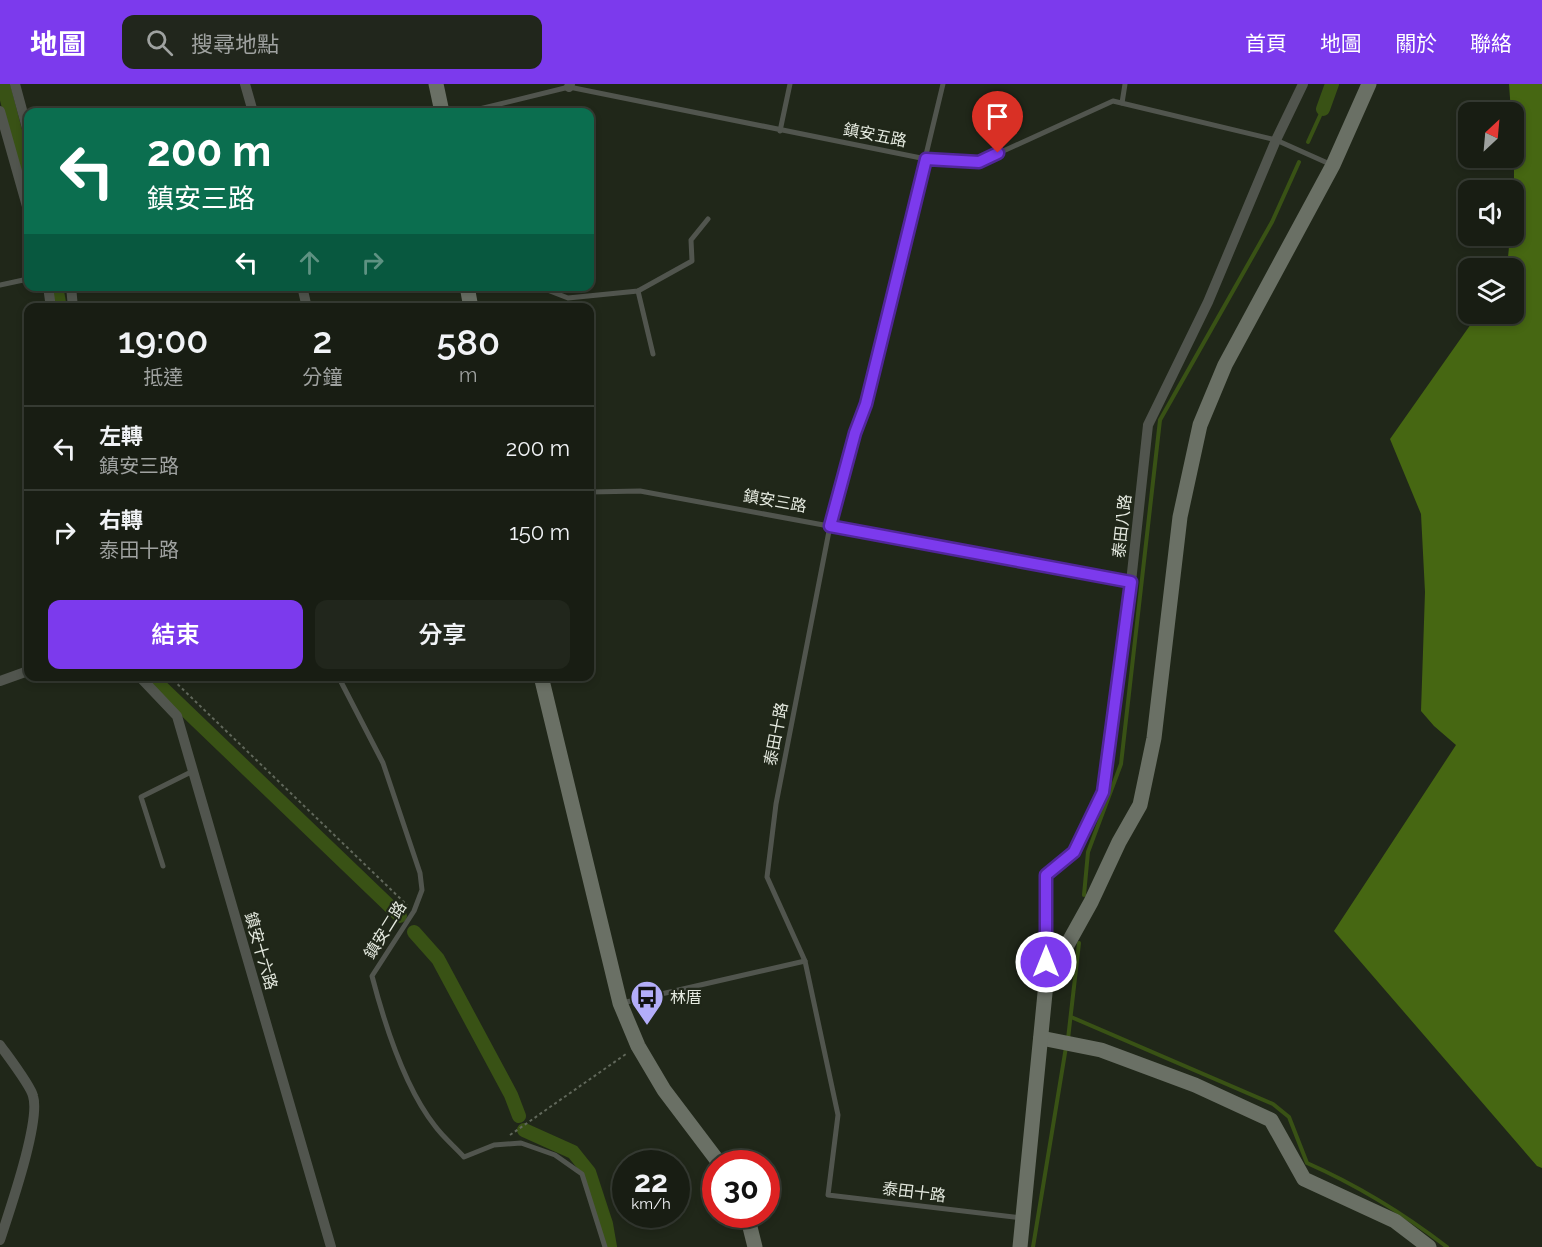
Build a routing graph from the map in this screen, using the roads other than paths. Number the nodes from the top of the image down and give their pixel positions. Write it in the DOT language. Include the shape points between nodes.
graph roads {
  1 [pos="15,84"];
  2 [pos="245,84"];
  3 [pos="436,84"];
  4 [pos="790,84"];
  5 [pos="943,84"];
  6 [pos="1125,84"];
  7 [pos="1303,84"];
  8 [pos="1369,84"];
  9 [pos="570,86"];
  10 [pos="1122,103"];
  11 [pos="252,108"];
  12 [pos="441,108"];
  13 [pos="483,108"];
  14 [pos="0,111"];
  15 [pos="24,117"];
  16 [pos="780,131"];
  17 [pos="1276,140"];
  18 [pos="926,159"];
  19 [pos="1333,165"];
  20 [pos="24,196"];
  21 [pos="708,219"];
  22 [pos="24,280"];
  23 [pos="0,285"];
  24 [pos="551,291"];
  25 [pos="638,291"];
  26 [pos="653,354"];
  27 [pos="594,492"];
  28 [pos="830,526"];
  29 [pos="1131,582"];
  30 [pos="24,672"];
  31 [pos="0,681"];
  32 [pos="144,681"];
  33 [pos="341,681"];
  34 [pos="542,681"];
  35 [pos="193,771"];
  36 [pos="163,866"];
  37 [pos="805,961"];
  38 [pos="1046,983"];
  39 [pos="620,1003"];
  40 [pos="1041,1038"];
  41 [pos="0,1045"];
  42 [pos="709,1150"];
  43 [pos="1024,1218"];
  44 [pos="750,1228"];
  45 [pos="0,1240"];
  46 [pos="332,1247"];
  47 [pos="605,1247"];
  48 [pos="755,1247"];
  49 [pos="1020,1247"];
  50 [pos="1429,1247"];
  1 -- 15 [label="street"];
  2 -- 11 [label="street"];
  3 -- 12 [label="street"];
  4 -- 16 [label="lane"];
  5 -- 18 [label="lane, 泰田十路"];
  6 -- 10 [label="lane"];
  7 -- 17 [label="street, 泰田八路"];
  8 -- 19 [label="street"];
  9 -- 13 [label="lane, 鎮安五路"];
  9 -- 16 [label="lane, 鎮安五路"];
  10 -- 17 [label="lane, 鎮安五路"];
  10 -- 18 [label="lane, 鎮安五路" via="1113,101 979,162"];
  14 -- 20 [label="street"];
  16 -- 18 [label="lane, 鎮安五路"];
  17 -- 19 [label="lane, 鎮安五路"];
  17 -- 29 [label="street, 泰田八路" via="1208,302 1148,425"];
  18 -- 28 [label="lane, 泰田十路" via="866,404"];
  19 -- 38 [label="street" via="1225,365 1200,425 1180,517 1154,738 1140,805"];
  21 -- 25 [label="lane" via="691,240 692,261"];
  22 -- 23 [label="lane"];
  24 -- 25 [label="lane" via="568,297"];
  25 -- 26 [label="lane"];
  27 -- 28 [label="lane, 鎮安三路" via="640,491"];
  28 -- 29 [label="lane, 鎮安三路"];
  28 -- 37 [label="lane, 泰田十路" via="776,804 767,877"];
  29 -- 38 [label="street, 泰田八路" via="1103,792 1074,852 1046,875"];
  30 -- 31 [label="street"];
  32 -- 35 [label="street, 鎮安十六路" via="177,716"];
  33 -- 47 [label="lane, 鎮安二路" via="383,763 423,890 372,976 382,1016 411,1085 435,1126 464,1157 494,1145 521,1143 555,1155 582,1174"];
  34 -- 39 [label="street"];
  35 -- 36 [label="lane" via="141,797"];
  35 -- 46 [label="street, 鎮安十六路"];
  37 -- 39 [label="lane"];
  37 -- 43 [label="lane, 泰田十路" via="838,1115 828,1195"];
  38 -- 40 [label="street"];
  39 -- 42 [label="street" via="638,1046 664,1090"];
  40 -- 43 [label="street"];
  40 -- 50 [label="street" via="1101,1050 1195,1085 1271,1120 1304,1179 1395,1221"];
  41 -- 45 [label="street" via="33,1095 33,1118 17,1189"];
  43 -- 49 [label="street"];
  44 -- 48 [label="street"];
}
